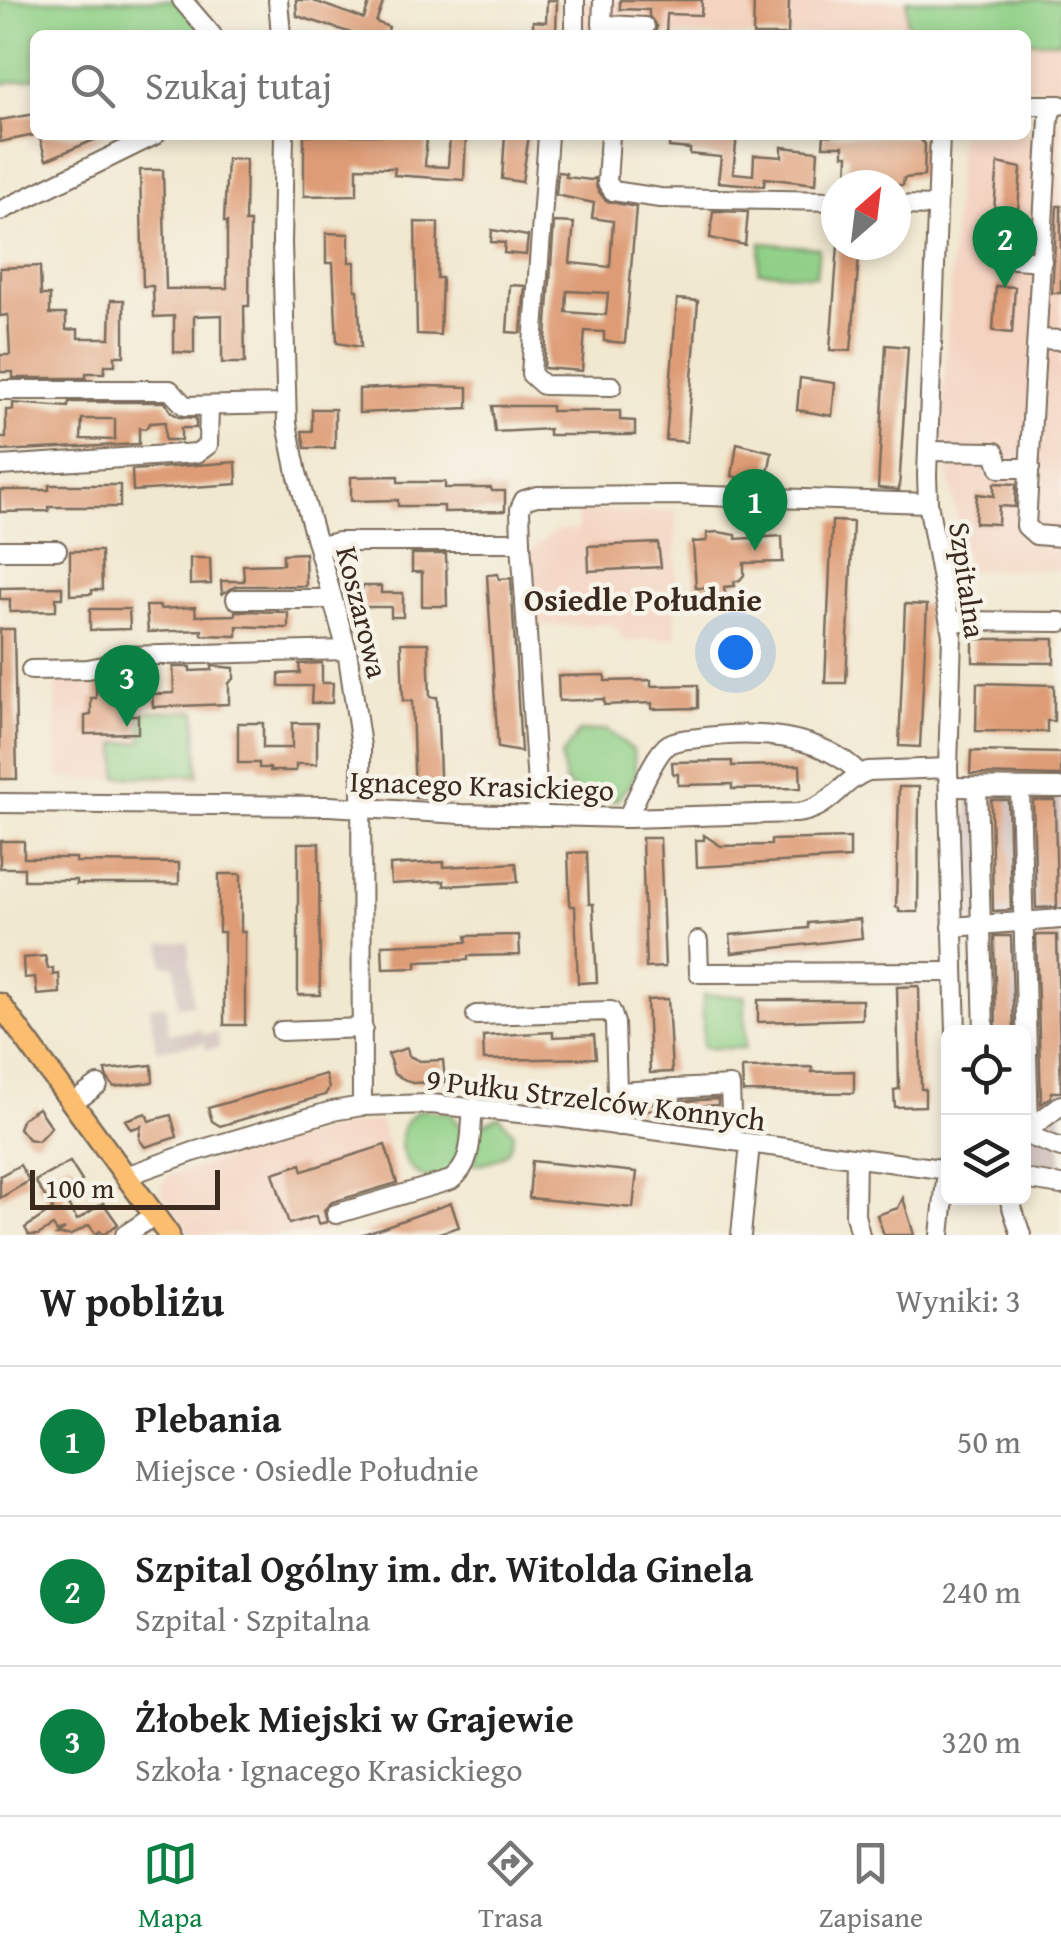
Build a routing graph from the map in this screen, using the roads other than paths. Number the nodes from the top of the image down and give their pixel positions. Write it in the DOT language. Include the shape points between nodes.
graph roads {
  1 [pos="182,0"];
  2 [pos="278,0"];
  3 [pos="575,0"];
  4 [pos="603,0"];
  5 [pos="646,26"];
  6 [pos="208,30"];
  7 [pos="281,30"];
  8 [pos="575,30"];
  9 [pos="608,30"];
  10 [pos="1031,105"];
  11 [pos="1057,105"];
  12 [pos="145,140"];
  13 [pos="284,140"];
  14 [pos="548,140"];
  15 [pos="610,140"];
  16 [pos="940,140"];
  17 [pos="1055,172"];
  18 [pos="821,201"];
  19 [pos="911,205"];
  20 [pos="937,206"];
  21 [pos="0,211"];
  22 [pos="1014,258"];
  23 [pos="1042,261"];
  24 [pos="1038,339"];
  25 [pos="1061,340"];
  26 [pos="612,386"];
  27 [pos="0,390"];
  28 [pos="286,404"];
  29 [pos="209,406"];
  30 [pos="928,451"];
  31 [pos="0,466"];
  32 [pos="1030,468"];
  33 [pos="928,503"];
  34 [pos="1061,537"];
  35 [pos="521,542"];
  36 [pos="318,546"];
  37 [pos="0,550"];
  38 [pos="57,550"];
  39 [pos="236,599"];
  40 [pos="332,599"];
  41 [pos="951,621"];
  42 [pos="1061,622"];
  43 [pos="347,650"];
  44 [pos="31,670"];
  45 [pos="860,774"];
  46 [pos="948,778"];
  47 [pos="976,788"];
  48 [pos="1020,788"];
  49 [pos="1061,788"];
  50 [pos="0,804"];
  51 [pos="364,808"];
  52 [pos="539,816"];
  53 [pos="627,818"];
  54 [pos="1061,919"];
  55 [pos="1024,922"];
  56 [pos="952,926"];
  57 [pos="981,926"];
  58 [pos="698,941"];
  59 [pos="954,972"];
  60 [pos="0,1004"];
  61 [pos="476,1015"];
  62 [pos="956,1025"];
  63 [pos="984,1025"];
  64 [pos="362,1028"];
  65 [pos="282,1031"];
  66 [pos="98,1085"];
  67 [pos="617,1092"];
  68 [pos="73,1104"];
  69 [pos="1061,1104"];
  70 [pos="362,1106"];
  71 [pos="472,1107"];
  72 [pos="1025,1115"];
  73 [pos="618,1126"];
  74 [pos="1031,1127"];
  75 [pos="1031,1135"];
  76 [pos="741,1143"];
  77 [pos="1061,1148"];
  78 [pos="856,1158"];
  79 [pos="941,1169"];
  80 [pos="126,1176"];
  81 [pos="1031,1181"];
  82 [pos="1061,1184"];
  83 [pos="944,1205"];
  84 [pos="1011,1205"];
  85 [pos="336,1214"];
  86 [pos="155,1215"];
  87 [pos="125,1235"];
  88 [pos="170,1235"];
  89 [pos="741,1235"];
  90 [pos="860,1235"];
  91 [pos="940,1235"];
  92 [pos="1020,1235"];
  1 -- 6 [label="street"];
  2 -- 7 [label="street"];
  3 -- 8 [label="street"];
  4 -- 9 [label="street" via="602,25"];
  5 -- 9 [label="street"];
  10 -- 11 [label="street"];
  11 -- 17 [label="street" via="1050,118"];
  12 -- 21 [label="street"];
  13 -- 28 [label="street, Koszarowa"];
  14 -- 26 [label="street" via="530,374 542,385"];
  15 -- 18 [label="street" via="608,182 620,193"];
  16 -- 20 [label="street, Szpitalna"];
  17 -- 23 [label="street"];
  19 -- 20 [label="street"];
  20 -- 30 [label="street, Szpitalna"];
  22 -- 23 [label="street"];
  23 -- 24 [label="street"];
  24 -- 25 [label="street"];
  24 -- 32 [label="street"];
  27 -- 29 [label="street" via="170,390 181,404"];
  28 -- 29 [label="street"];
  28 -- 36 [label="street, Koszarowa" via="291,451"];
  29 -- 31 [label="street" via="208,445 197,453"];
  30 -- 32 [label="street" via="995,452 1000,468"];
  30 -- 33 [label="street, Szpitalna"];
  32 -- 34 [label="street" via="1028,530"];
  33 -- 35 [label="street" via="537,496 522,503"];
  33 -- 41 [label="street, Szpitalna"];
  35 -- 36 [label="street"];
  35 -- 52 [label="street"];
  36 -- 40 [label="street, Koszarowa"];
  37 -- 38 [label="street"];
  39 -- 40 [label="street"];
  40 -- 43 [label="street, Koszarowa"];
  41 -- 42 [label="street"];
  41 -- 46 [label="street, Szpitalna"];
  43 -- 44 [label="street" via="123,656 88,670"];
  43 -- 51 [label="street, Koszarowa"];
  45 -- 46 [label="street"];
  45 -- 53 [label="street, Ignacego Krasickiego" via="806,812"];
  45 -- 53 [label="street" via="834,754 789,739 744,733 680,740 662,750"];
  46 -- 47 [label="street"];
  46 -- 56 [label="street, Szpitalna"];
  47 -- 48 [label="street"];
  47 -- 57 [label="street"];
  48 -- 49 [label="street"];
  48 -- 55 [label="street"];
  50 -- 51 [label="street, Ignacego Krasickiego"];
  51 -- 52 [label="street, Ignacego Krasickiego"];
  51 -- 64 [label="street, Koszarowa"];
  52 -- 53 [label="street, Ignacego Krasickiego"];
  54 -- 55 [label="street"];
  55 -- 57 [label="street"];
  55 -- 72 [label="street"];
  56 -- 57 [label="street"];
  56 -- 59 [label="street, Szpitalna"];
  57 -- 63 [label="street"];
  58 -- 59 [label="street" via="700,973"];
  59 -- 62 [label="street, Szpitalna"];
  60 -- 68 [label="main road"];
  61 -- 67 [label="street" via="611,1010"];
  64 -- 65 [label="street"];
  64 -- 70 [label="street, Koszarowa"];
  66 -- 68 [label="street"];
  67 -- 73 [label="street"];
  67 -- 76 [label="street" via="730,1086"];
  68 -- 80 [label="main road"];
  69 -- 74 [label="street"];
  70 -- 71 [label="street, 9 Pułku Strzelców Konnych"];
  70 -- 80 [label="street, 9 Pułku Strzelców Konnych"];
  71 -- 73 [label="street, 9 Pułku Strzelców Konnych"];
  71 -- 85 [label="street" via="468,1154 459,1174"];
  73 -- 76 [label="street, 9 Pułku Strzelców Konnych"];
  75 -- 77 [label="street"];
  76 -- 78 [label="street, 9 Pułku Strzelców Konnych"];
  76 -- 89 [label="street"];
  78 -- 79 [label="street, 9 Pułku Strzelców Konnych"];
  78 -- 90 [label="street"];
  80 -- 86 [label="main road"];
  81 -- 82 [label="street"];
  83 -- 91 [label="street"];
  84 -- 92 [label="street"];
  86 -- 87 [label="street"];
  86 -- 88 [label="main road"];
}
